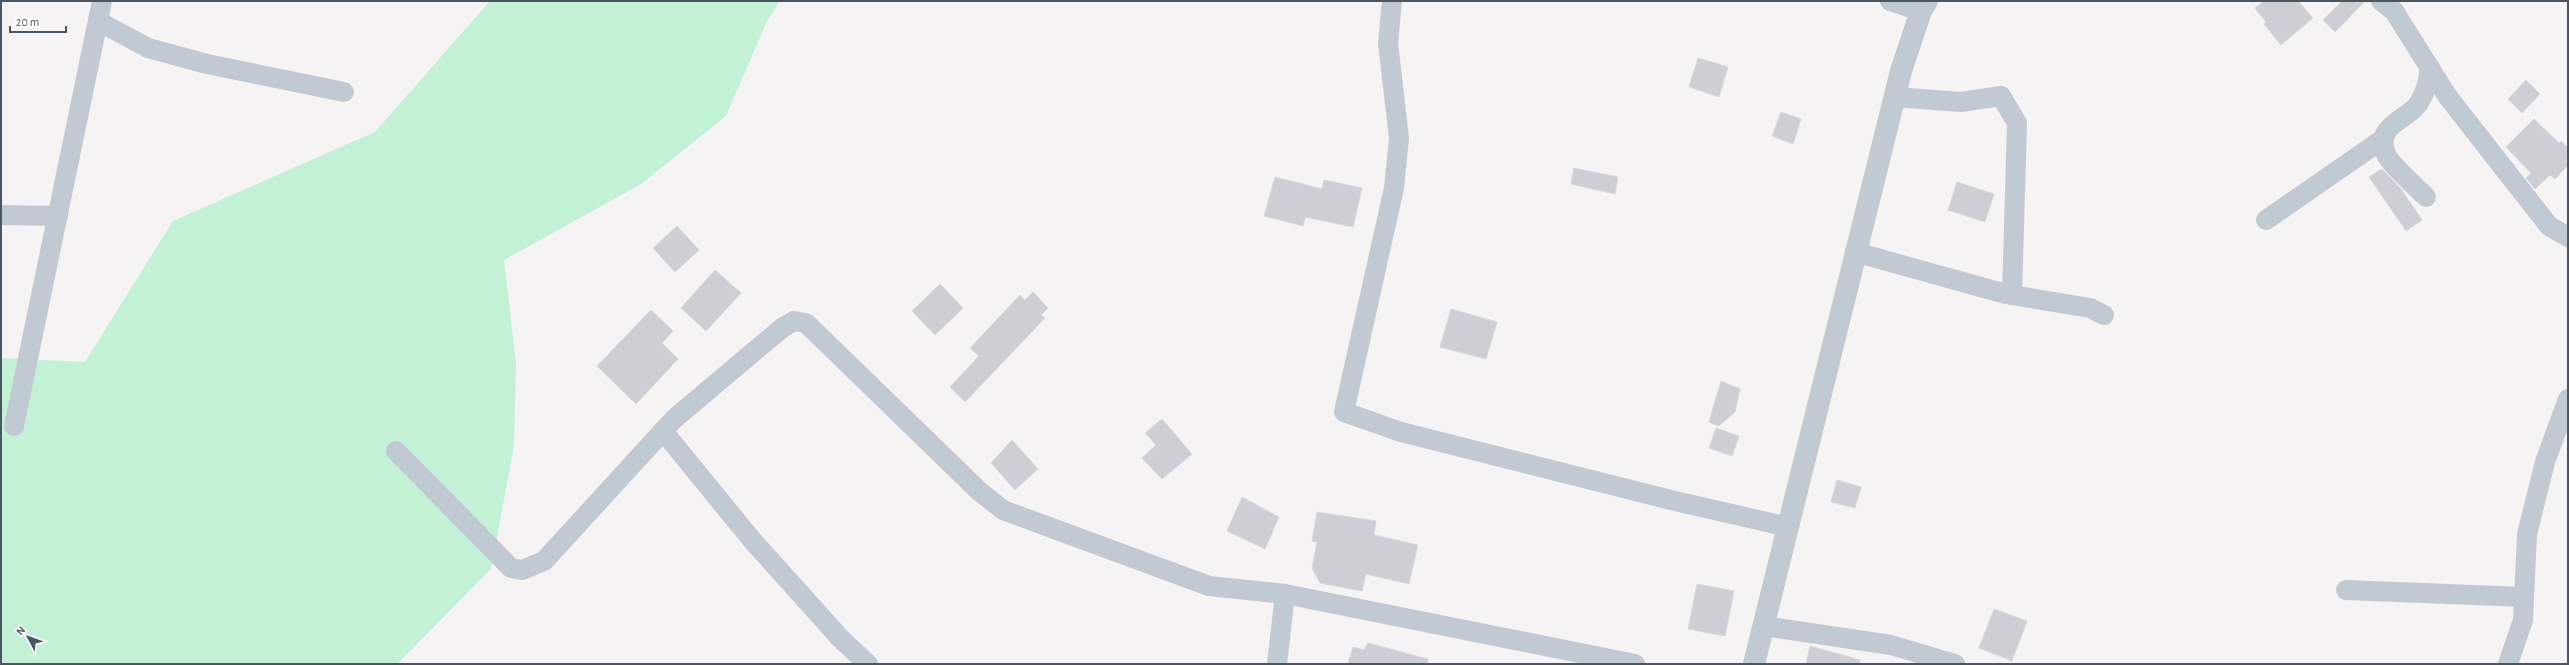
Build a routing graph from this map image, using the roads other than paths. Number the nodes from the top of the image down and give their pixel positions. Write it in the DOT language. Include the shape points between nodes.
graph roads {
  1 [pos="102,1"];
  2 [pos="1392,1"];
  3 [pos="1890,1"];
  4 [pos="2381,1"];
  5 [pos="1924,6"];
  6 [pos="98,21"];
  7 [pos="2430,68"];
  8 [pos="344,92"];
  9 [pos="1894,97"];
  10 [pos="2383,139"];
  11 [pos="2426,197"];
  12 [pos="1,215"];
  13 [pos="58,216"];
  14 [pos="2266,220"];
  15 [pos="2568,237"];
  16 [pos="1855,252"];
  17 [pos="2012,295"];
  18 [pos="2104,315"];
  19 [pos="2568,399"];
  20 [pos="14,426"];
  21 [pos="663,431"];
  22 [pos="396,451"];
  23 [pos="1789,527"];
  24 [pos="2346,590"];
  25 [pos="1285,594"];
  26 [pos="2524,597"];
  27 [pos="1764,626"];
  28 [pos="868,664"];
  29 [pos="1277,664"];
  30 [pos="1635,664"];
  31 [pos="1754,664"];
  32 [pos="1955,664"];
  33 [pos="2508,664"];
  1 -- 6 [label="street"];
  2 -- 23 [label="street" via="1388,43 1399,138 1394,188 1344,412 1401,432"];
  3 -- 5 [label="street"];
  4 -- 7 [label="street" via="2394,11"];
  5 -- 9 [label="street"];
  6 -- 8 [label="street" via="148,48 207,64"];
  6 -- 13 [label="street"];
  7 -- 10 [label="street" via="2427,86 2418,104 2405,117 2392,122"];
  7 -- 15 [label="street" via="2448,97 2549,226"];
  9 -- 16 [label="street"];
  9 -- 17 [label="street" via="1961,102 2001,96 2017,123"];
  10 -- 11 [label="street" via="2386,155"];
  10 -- 14 [label="street"];
  12 -- 13 [label="street"];
  13 -- 20 [label="street"];
  16 -- 17 [label="street"];
  16 -- 23 [label="street"];
  17 -- 18 [label="street" via="2090,308"];
  19 -- 26 [label="street" via="2545,462 2526,534"];
  21 -- 22 [label="street" via="544,561 522,570 511,568"];
  21 -- 25 [label="street" via="782,328 794,321 806,323 978,490 1003,510 1209,586"];
  21 -- 28 [label="street" via="752,540 841,640"];
  23 -- 27 [label="street"];
  24 -- 26 [label="street"];
  25 -- 29 [label="street"];
  25 -- 30 [label="street"];
  26 -- 33 [label="street" via="2523,620"];
  27 -- 31 [label="street"];
  27 -- 32 [label="street" via="1891,645"];
}
